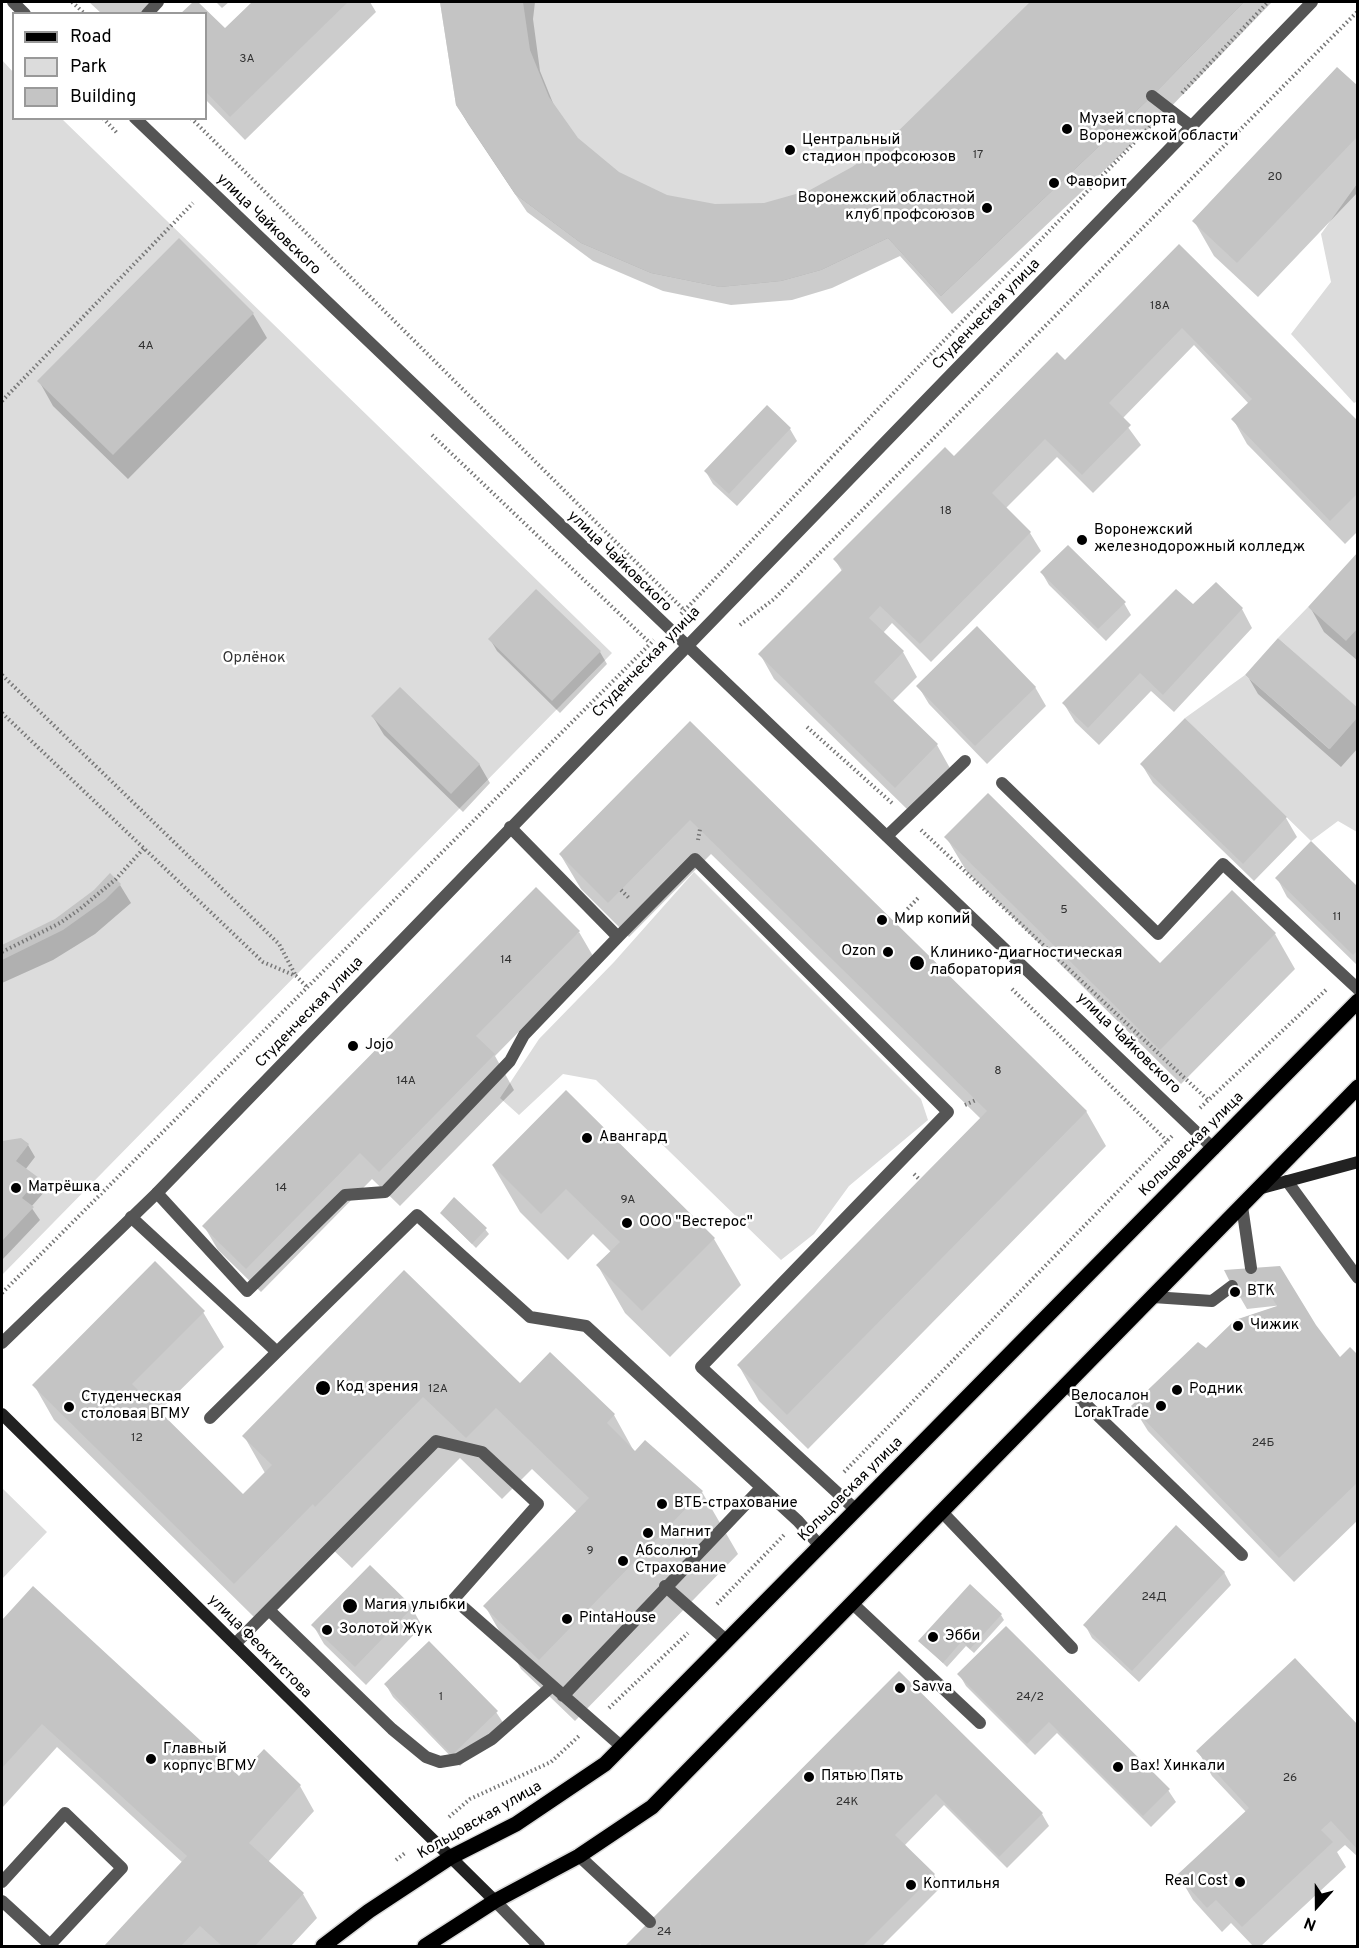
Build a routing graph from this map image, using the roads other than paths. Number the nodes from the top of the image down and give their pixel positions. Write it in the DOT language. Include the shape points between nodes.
graph roads {
  1 [pos="1312,2"];
  2 [pos="1152,96"];
  3 [pos="137,120"];
  4 [pos="1191,126"];
  5 [pos="685,646"];
  6 [pos="965,761"];
  7 [pos="1002,783"];
  8 [pos="510,827"];
  9 [pos="887,836"];
  10 [pos="618,937"];
  11 [pos="1358,989"];
  12 [pos="1358,1001"];
  13 [pos="1358,1087"];
  14 [pos="1214,1149"];
  15 [pos="1358,1162"];
  16 [pos="1287,1181"];
  17 [pos="1258,1189"];
  18 [pos="157,1193"];
  19 [pos="1242,1206"];
  20 [pos="131,1217"];
  21 [pos="1251,1268"];
  22 [pos="1358,1278"];
  23 [pos="1232,1286"];
  24 [pos="1153,1296"];
  25 [pos="2,1343"];
  26 [pos="277,1352"];
  27 [pos="1066,1385"];
  28 [pos="2,1414"];
  29 [pos="210,1418"];
  30 [pos="760,1489"];
  31 [pos="856,1510"];
  32 [pos="942,1512"];
  33 [pos="820,1546"];
  34 [pos="1242,1556"];
  35 [pos="665,1586"];
  36 [pos="852,1603"];
  37 [pos="269,1610"];
  38 [pos="727,1641"];
  39 [pos="235,1644"];
  40 [pos="1072,1648"];
  41 [pos="552,1686"];
  42 [pos="562,1696"];
  43 [pos="980,1723"];
  44 [pos="622,1747"];
  45 [pos="579,1856"];
  46 [pos="451,1857"];
  47 [pos="2,1882"];
  48 [pos="2,1901"];
  49 [pos="495,1901"];
  50 [pos="650,1922"];
  51 [pos="50,1946"];
  52 [pos="323,1947"];
  53 [pos="425,1947"];
  54 [pos="539,1947"];
  1 -- 4 [label="street, Студенческая улица"];
  2 -- 4 [label="street"];
  3 -- 5 [label="street, улица Чайковского"];
  4 -- 5 [label="street, Студенческая улица"];
  5 -- 8 [label="street, Студенческая улица"];
  5 -- 9 [label="street, улица Чайковского"];
  6 -- 9 [label="street"];
  7 -- 11 [label="street" via="1158,934 1223,864"];
  8 -- 10 [label="street"];
  8 -- 18 [label="street, Студенческая улица"];
  9 -- 14 [label="street, улица Чайковского"];
  10 -- 18 [label="street" via="524,1035 510,1061 385,1192 345,1195 247,1291"];
  10 -- 31 [label="street" via="694,860 948,1112 701,1367"];
  12 -- 14 [label="main road, Кольцовская улица"];
  13 -- 17 [label="main road"];
  14 -- 31 [label="main road, Кольцовская улица"];
  15 -- 16 [label="street"];
  16 -- 17 [label="street"];
  16 -- 22 [label="street"];
  17 -- 19 [label="main road"];
  18 -- 20 [label="street, Студенческая улица"];
  19 -- 21 [label="street"];
  19 -- 24 [label="main road"];
  20 -- 25 [label="street, Студенческая улица"];
  20 -- 26 [label="street"];
  23 -- 24 [label="street" via="1212,1301"];
  24 -- 27 [label="main road"];
  26 -- 29 [label="street"];
  26 -- 30 [label="street" via="417,1215 530,1317 586,1326"];
  27 -- 32 [label="main road"];
  27 -- 34 [label="street"];
  28 -- 39 [label="street, улица Феоктистова"];
  30 -- 33 [label="street"];
  30 -- 35 [label="street"];
  31 -- 33 [label="main road, Кольцовская улица"];
  32 -- 36 [label="main road"];
  32 -- 40 [label="street"];
  33 -- 38 [label="main road, Кольцовская улица"];
  35 -- 38 [label="street"];
  35 -- 42 [label="street"];
  36 -- 43 [label="street"];
  36 -- 45 [label="main road" via="652,1807"];
  37 -- 39 [label="street"];
  37 -- 41 [label="street" via="392,1729 426,1757 440,1762 458,1759 492,1739"];
  37 -- 41 [label="street" via="436,1441 482,1452 538,1504 454,1599"];
  38 -- 44 [label="main road, Кольцовская улица"];
  39 -- 46 [label="street, улица Феоктистова"];
  41 -- 42 [label="street"];
  42 -- 44 [label="street"];
  44 -- 46 [label="main road, Кольцовская улица" via="605,1764 516,1824"];
  45 -- 49 [label="main road"];
  45 -- 50 [label="street"];
  46 -- 49 [label="street, улица Феоктистова"];
  46 -- 52 [label="main road, Кольцовская улица"];
  47 -- 51 [label="street" via="65,1813 123,1868"];
  48 -- 51 [label="street"];
  49 -- 53 [label="main road"];
  49 -- 54 [label="street"];
}
